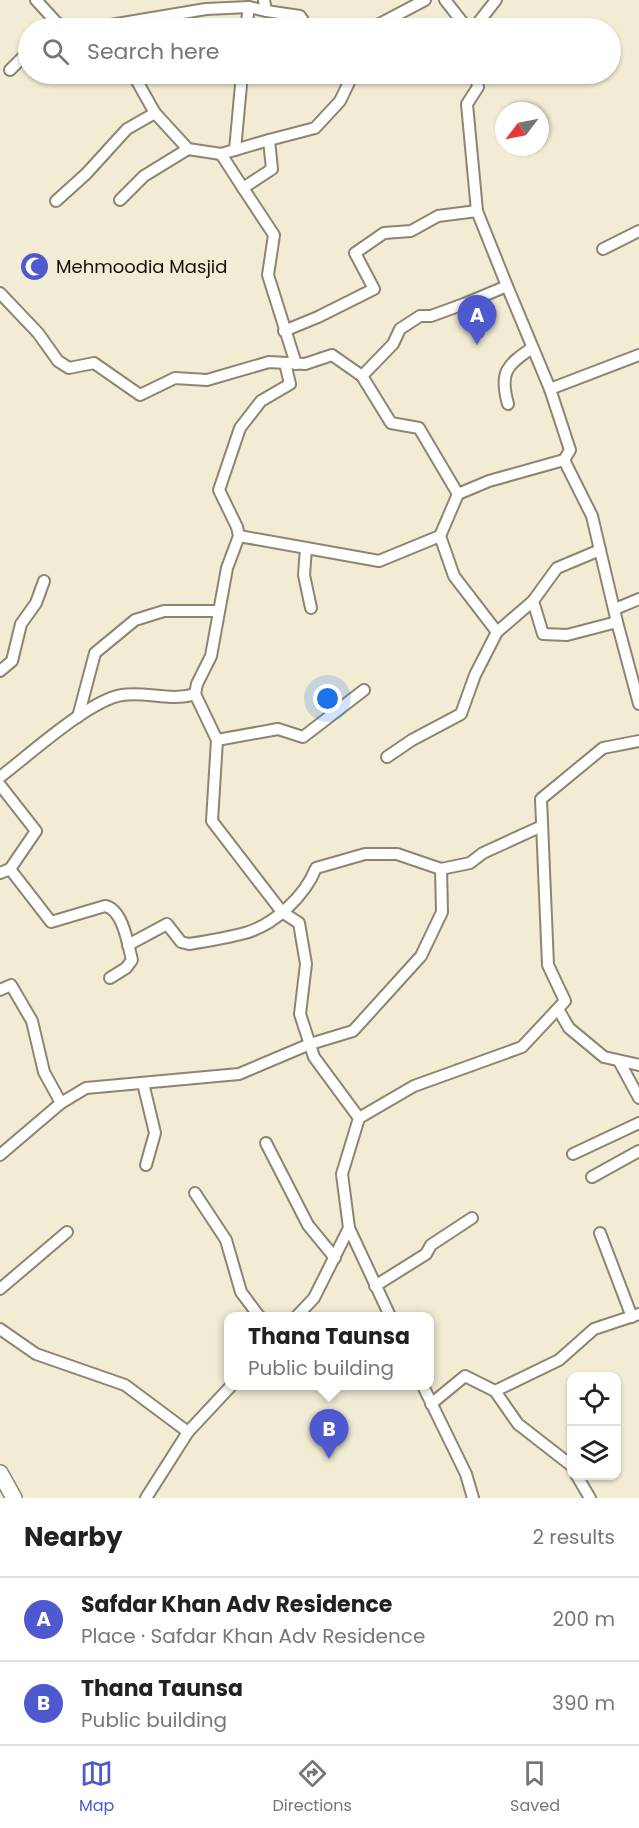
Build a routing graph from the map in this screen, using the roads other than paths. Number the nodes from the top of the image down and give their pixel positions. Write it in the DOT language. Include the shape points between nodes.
graph roads {
  1 [pos="36,0"];
  2 [pos="425,0"];
  3 [pos="445,0"];
  4 [pos="496,0"];
  5 [pos="265,5"];
  6 [pos="249,7"];
  7 [pos="48,18"];
  8 [pos="162,18"];
  9 [pos="247,18"];
  10 [pos="301,18"];
  11 [pos="391,18"];
  12 [pos="459,18"];
  13 [pos="482,18"];
  14 [pos="18,62"];
  15 [pos="10,70"];
  16 [pos="139,84"];
  17 [pos="241,84"];
  18 [pos="348,84"];
  19 [pos="478,84"];
  20 [pos="155,113"];
  21 [pos="269,140"];
  22 [pos="188,149"];
  23 [pos="235,150"];
  24 [pos="220,154"];
  25 [pos="243,188"];
  26 [pos="120,200"];
  27 [pos="56,201"];
  28 [pos="477,211"];
  29 [pos="639,231"];
  30 [pos="603,249"];
  31 [pos="507,286"];
  32 [pos="0,293"];
  33 [pos="464,304"];
  34 [pos="284,331"];
  35 [pos="478,332"];
  36 [pos="532,348"];
  37 [pos="639,355"];
  38 [pos="291,363"];
  39 [pos="362,376"];
  40 [pos="550,390"];
  41 [pos="508,404"];
  42 [pos="564,460"];
  43 [pos="458,494"];
  44 [pos="239,536"];
  45 [pos="440,536"];
  46 [pos="306,548"];
  47 [pos="600,550"];
  48 [pos="44,581"];
  49 [pos="639,599"];
  50 [pos="533,601"];
  51 [pos="311,608"];
  52 [pos="615,609"];
  53 [pos="217,611"];
  54 [pos="617,622"];
  55 [pos="497,632"];
  56 [pos="0,671"];
  57 [pos="635,675"];
  58 [pos="364,690"];
  59 [pos="195,694"];
  60 [pos="639,704"];
  61 [pos="78,717"];
  62 [pos="217,740"];
  63 [pos="639,741"];
  64 [pos="387,757"];
  65 [pos="0,777"];
  66 [pos="0,785"];
  67 [pos="543,826"];
  68 [pos="441,869"];
  69 [pos="5,871"];
  70 [pos="282,912"];
  71 [pos="128,945"];
  72 [pos="110,978"];
  73 [pos="0,990"];
  74 [pos="558,1009"];
  75 [pos="310,1044"];
  76 [pos="619,1061"];
  77 [pos="639,1065"];
  78 [pos="143,1083"];
  79 [pos="639,1098"];
  80 [pos="62,1103"];
  81 [pos="359,1118"];
  82 [pos="639,1123"];
  83 [pos="266,1143"];
  84 [pos="639,1151"];
  85 [pos="573,1154"];
  86 [pos="0,1155"];
  87 [pos="146,1165"];
  88 [pos="592,1178"];
  89 [pos="195,1193"];
  90 [pos="472,1218"];
  91 [pos="349,1228"];
  92 [pos="67,1232"];
  93 [pos="600,1233"];
  94 [pos="335,1258"];
  95 [pos="375,1286"];
  96 [pos="0,1289"];
  97 [pos="255,1312"];
  98 [pos="301,1312"];
  99 [pos="388,1312"];
  100 [pos="635,1315"];
  101 [pos="0,1329"];
  102 [pos="227,1390"];
  103 [pos="425,1390"];
  104 [pos="495,1391"];
  105 [pos="432,1404"];
  106 [pos="188,1432"];
  107 [pos="567,1462"];
  108 [pos="0,1473"];
  109 [pos="579,1480"];
  110 [pos="14,1498"];
  111 [pos="146,1498"];
  112 [pos="473,1498"];
  113 [pos="590,1498"];
  1 -- 7 [label="street"];
  2 -- 11 [label="street"];
  3 -- 12 [label="street"];
  4 -- 13 [label="street"];
  5 -- 6 [label="street"];
  5 -- 10 [label="street"];
  6 -- 8 [label="street" via="206,9"];
  6 -- 9 [label="street"];
  14 -- 15 [label="street"];
  16 -- 20 [label="street"];
  17 -- 23 [label="street"];
  18 -- 21 [label="street" via="340,101 315,128"];
  19 -- 28 [label="street" via="467,104"];
  20 -- 22 [label="street"];
  20 -- 27 [label="street" via="127,129"];
  21 -- 23 [label="street"];
  21 -- 25 [label="street" via="272,169"];
  22 -- 24 [label="street"];
  22 -- 26 [label="street" via="144,176"];
  23 -- 24 [label="street"];
  24 -- 25 [label="street"];
  25 -- 34 [label="street" via="274,235 268,275"];
  28 -- 31 [label="street"];
  28 -- 34 [label="street" via="438,216 411,231 384,233 355,253 374,289"];
  29 -- 30 [label="street"];
  31 -- 33 [label="street"];
  31 -- 36 [label="street"];
  32 -- 38 [label="street" via="58,361 69,368 94,363 140,394 175,378 207,380 269,362"];
  33 -- 35 [label="street"];
  33 -- 39 [label="street" via="431,316 420,315 400,329 393,344"];
  34 -- 38 [label="street"];
  36 -- 40 [label="street"];
  36 -- 41 [label="street" via="510,362 502,384"];
  37 -- 40 [label="street"];
  38 -- 39 [label="street" via="305,364 332,355"];
  38 -- 44 [label="street" via="290,384 261,401 240,428 219,490"];
  39 -- 43 [label="street" via="391,423 419,428"];
  40 -- 42 [label="street" via="570,450"];
  42 -- 43 [label="street"];
  42 -- 47 [label="street" via="592,516"];
  43 -- 45 [label="street"];
  44 -- 46 [label="street"];
  44 -- 53 [label="street" via="226,568"];
  45 -- 46 [label="street" via="379,561"];
  45 -- 55 [label="street" via="454,576"];
  46 -- 51 [label="street" via="304,576"];
  47 -- 50 [label="street" via="557,568"];
  47 -- 52 [label="street"];
  48 -- 56 [label="street" via="36,603 24,616 12,661"];
  49 -- 52 [label="street"];
  50 -- 54 [label="street" via="543,634 567,635"];
  50 -- 55 [label="street"];
  52 -- 54 [label="street"];
  53 -- 59 [label="street" via="211,656"];
  53 -- 61 [label="street" via="164,611 135,620 95,653"];
  54 -- 57 [label="street"];
  55 -- 64 [label="street" via="461,714"];
  57 -- 60 [label="street"];
  58 -- 62 [label="street" via="303,737 278,729"];
  59 -- 61 [label="street" via="181,699 121,695"];
  59 -- 62 [label="street"];
  61 -- 65 [label="street"];
  62 -- 70 [label="street" via="212,821"];
  63 -- 67 [label="street" via="603,748 541,799"];
  66 -- 69 [label="street" via="36,831"];
  67 -- 68 [label="street" via="483,853 470,863"];
  67 -- 74 [label="street" via="548,965 565,1001"];
  68 -- 70 [label="street" via="396,854 365,854 316,868 311,882"];
  68 -- 75 [label="street" via="442,912 421,956 353,1031"];
  69 -- 71 [label="street" via="51,922 110,907"];
  70 -- 71 [label="street" via="247,933 189,945 181,942 167,924"];
  70 -- 75 [label="street" via="299,923 306,964 300,1014"];
  71 -- 72 [label="street" via="132,960"];
  73 -- 80 [label="street" via="11,985 32,1021 44,1072"];
  74 -- 76 [label="street" via="569,1028 604,1058"];
  74 -- 81 [label="street" via="522,1047 414,1086"];
  75 -- 78 [label="street" via="239,1074"];
  75 -- 81 [label="street" via="314,1057"];
  76 -- 77 [label="street"];
  76 -- 79 [label="street"];
  78 -- 80 [label="street" via="86,1088"];
  78 -- 87 [label="street" via="154,1133"];
  80 -- 86 [label="street"];
  81 -- 91 [label="street" via="342,1174"];
  82 -- 85 [label="street"];
  83 -- 94 [label="street" via="308,1226"];
  84 -- 88 [label="street"];
  89 -- 97 [label="street" via="226,1240 241,1292"];
  90 -- 95 [label="street" via="431,1245 426,1254"];
  91 -- 94 [label="street"];
  91 -- 95 [label="street"];
  92 -- 96 [label="street"];
  93 -- 100 [label="street"];
  94 -- 98 [label="street" via="314,1298"];
  95 -- 99 [label="street"];
  100 -- 104 [label="street" via="594,1329 559,1360"];
  101 -- 106 [label="street" via="36,1354 125,1385"];
  102 -- 106 [label="street"];
  103 -- 105 [label="street"];
  104 -- 105 [label="street" via="465,1376"];
  104 -- 107 [label="street" via="518,1424"];
  105 -- 112 [label="street" via="466,1474"];
  106 -- 111 [label="street"];
  108 -- 110 [label="main road"];
  109 -- 113 [label="street"];
}
